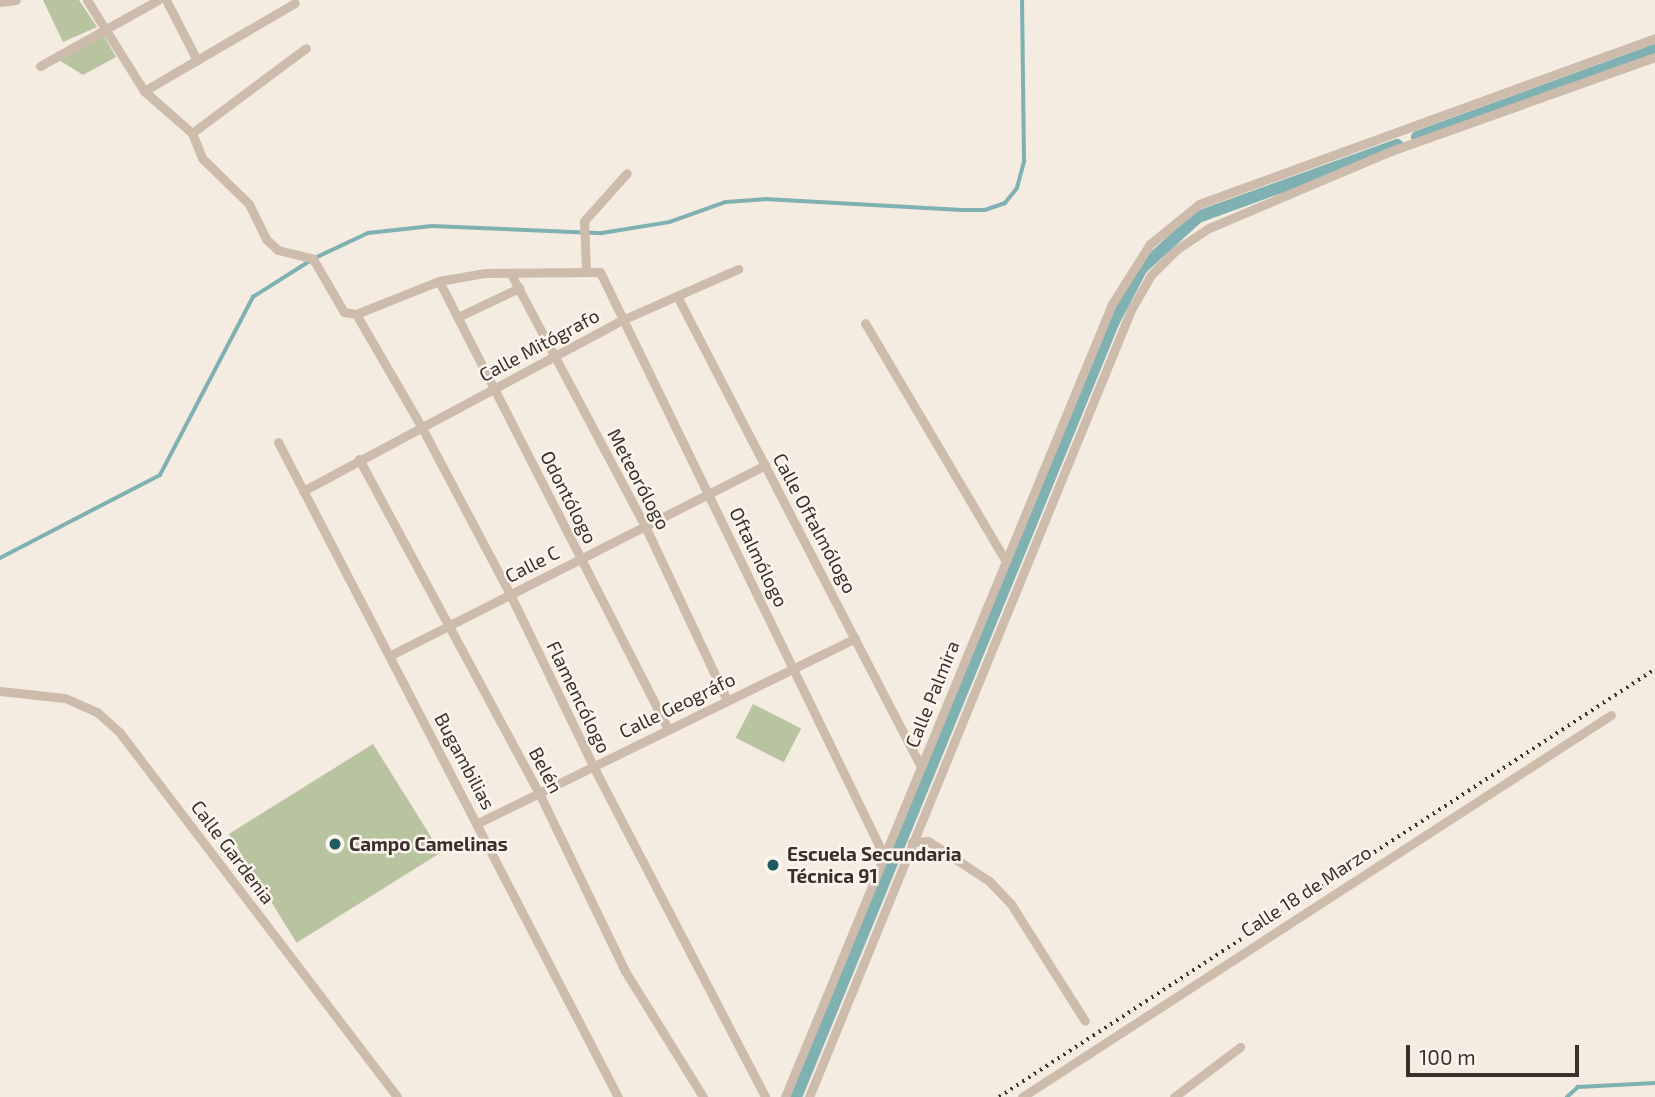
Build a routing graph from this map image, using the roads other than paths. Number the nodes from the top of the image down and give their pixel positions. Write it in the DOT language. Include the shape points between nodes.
graph roads {
  1 [pos="16,0"];
  2 [pos="87,0"];
  3 [pos="158,0"];
  4 [pos="166,0"];
  5 [pos="0,2"];
  6 [pos="295,3"];
  7 [pos="105,29"];
  8 [pos="1655,38"];
  9 [pos="306,48"];
  10 [pos="1655,57"];
  11 [pos="197,60"];
  12 [pos="40,65"];
  13 [pos="144,90"];
  14 [pos="192,133"];
  15 [pos="627,173"];
  16 [pos="738,269"];
  17 [pos="586,270"];
  18 [pos="512,276"];
  19 [pos="439,281"];
  20 [pos="519,288"];
  21 [pos="677,296"];
  22 [pos="356,314"];
  23 [pos="457,317"];
  24 [pos="622,320"];
  25 [pos="865,323"];
  26 [pos="554,356"];
  27 [pos="493,388"];
  28 [pos="421,426"];
  29 [pos="278,442"];
  30 [pos="359,459"];
  31 [pos="765,465"];
  32 [pos="303,491"];
  33 [pos="708,494"];
  34 [pos="645,526"];
  35 [pos="581,559"];
  36 [pos="1005,559"];
  37 [pos="510,594"];
  38 [pos="448,626"];
  39 [pos="855,638"];
  40 [pos="389,656"];
  41 [pos="794,668"];
  42 [pos="0,691"];
  43 [pos="727,700"];
  44 [pos="1611,715"];
  45 [pos="668,729"];
  46 [pos="593,766"];
  47 [pos="921,767"];
  48 [pos="539,793"];
  49 [pos="478,823"];
  50 [pos="912,842"];
  51 [pos="885,858"];
  52 [pos="872,917"];
  53 [pos="1085,1021"];
  54 [pos="1240,1047"];
  55 [pos="397,1097"];
  56 [pos="618,1097"];
  57 [pos="703,1097"];
  58 [pos="765,1097"];
  59 [pos="785,1097"];
  60 [pos="809,1097"];
  61 [pos="1022,1097"];
  62 [pos="1174,1097"];
  1 -- 5 [label="street"];
  2 -- 7 [label="street"];
  3 -- 7 [label="street"];
  4 -- 11 [label="street"];
  6 -- 11 [label="street"];
  7 -- 12 [label="street"];
  7 -- 13 [label="street"];
  8 -- 36 [label="street, Calle Palmira" via="1199,204 1150,244 1112,304"];
  9 -- 14 [label="street"];
  10 -- 50 [label="street" via="1391,151 1209,228 1175,250 1151,275 1131,310"];
  11 -- 13 [label="street"];
  13 -- 14 [label="street"];
  14 -- 22 [label="street, Flamencólogo" via="202,158 249,204 266,239 278,250 313,259 336,302 344,312"];
  15 -- 17 [label="street" via="588,212 583,232"];
  16 -- 21 [label="street, Calle Mitógrafo"];
  17 -- 18 [label="street"];
  17 -- 24 [label="street, Oftalmólogo" via="600,272"];
  18 -- 19 [label="street" via="485,274"];
  18 -- 20 [label="street, Meteorólogo"];
  19 -- 22 [label="street"];
  19 -- 23 [label="street, Odontólogo"];
  20 -- 23 [label="street"];
  20 -- 26 [label="street, Meteorólogo"];
  21 -- 24 [label="street, Calle Mitógrafo"];
  21 -- 31 [label="street, Calle Oftalmólogo"];
  22 -- 28 [label="street, Flamencólogo"];
  23 -- 27 [label="street, Odontólogo"];
  24 -- 26 [label="street, Calle Mitógrafo"];
  24 -- 33 [label="street, Oftalmólogo"];
  25 -- 36 [label="street"];
  26 -- 27 [label="street, Calle Mitógrafo"];
  26 -- 34 [label="street, Meteorólogo"];
  27 -- 28 [label="street, Calle Mitógrafo"];
  27 -- 35 [label="street, Odontólogo"];
  28 -- 30 [label="street, Calle Mitógrafo"];
  28 -- 37 [label="street, Flamencólogo"];
  29 -- 32 [label="street, Bugambilias"];
  30 -- 32 [label="street, Calle Mitógrafo"];
  30 -- 38 [label="street, Belén"];
  31 -- 33 [label="street, Calle C"];
  31 -- 39 [label="street, Calle Oftalmólogo"];
  32 -- 40 [label="street, Bugambilias"];
  33 -- 34 [label="street, Calle C"];
  33 -- 41 [label="street, Oftalmólogo"];
  34 -- 35 [label="street, Calle C"];
  34 -- 43 [label="street, Meteorólogo"];
  35 -- 37 [label="street, Calle C"];
  35 -- 45 [label="street, Odontólogo"];
  36 -- 47 [label="street, Calle Palmira"];
  37 -- 38 [label="street, Calle C"];
  37 -- 46 [label="street, Flamencólogo"];
  38 -- 40 [label="street, Calle C"];
  38 -- 48 [label="street, Belén"];
  39 -- 41 [label="street, Calle Geográfo"];
  39 -- 47 [label="street, Calle Oftalmólogo"];
  40 -- 49 [label="street, Bugambilias"];
  41 -- 43 [label="street, Calle Geográfo"];
  41 -- 51 [label="street, Oftalmólogo"];
  42 -- 55 [label="street, Calle Gardenia" via="65,698 97,712 120,733"];
  43 -- 45 [label="street, Calle Geográfo"];
  44 -- 61 [label="street, Calle 18 de Marzo"];
  45 -- 46 [label="street, Calle Geográfo"];
  46 -- 48 [label="street, Calle Geográfo"];
  46 -- 58 [label="street, Flamencólogo"];
  47 -- 51 [label="street, Calle Palmira"];
  48 -- 49 [label="street, Calle Geográfo"];
  48 -- 57 [label="street, Belén" via="625,971"];
  49 -- 56 [label="street, Bugambilias"];
  50 -- 52 [label="street"];
  50 -- 53 [label="street" via="928,841 989,881 1011,904"];
  51 -- 52 [label="street, Calle Palmira"];
  52 -- 59 [label="street, Calle Palmira"];
  52 -- 60 [label="street"];
  54 -- 62 [label="street"];
}
